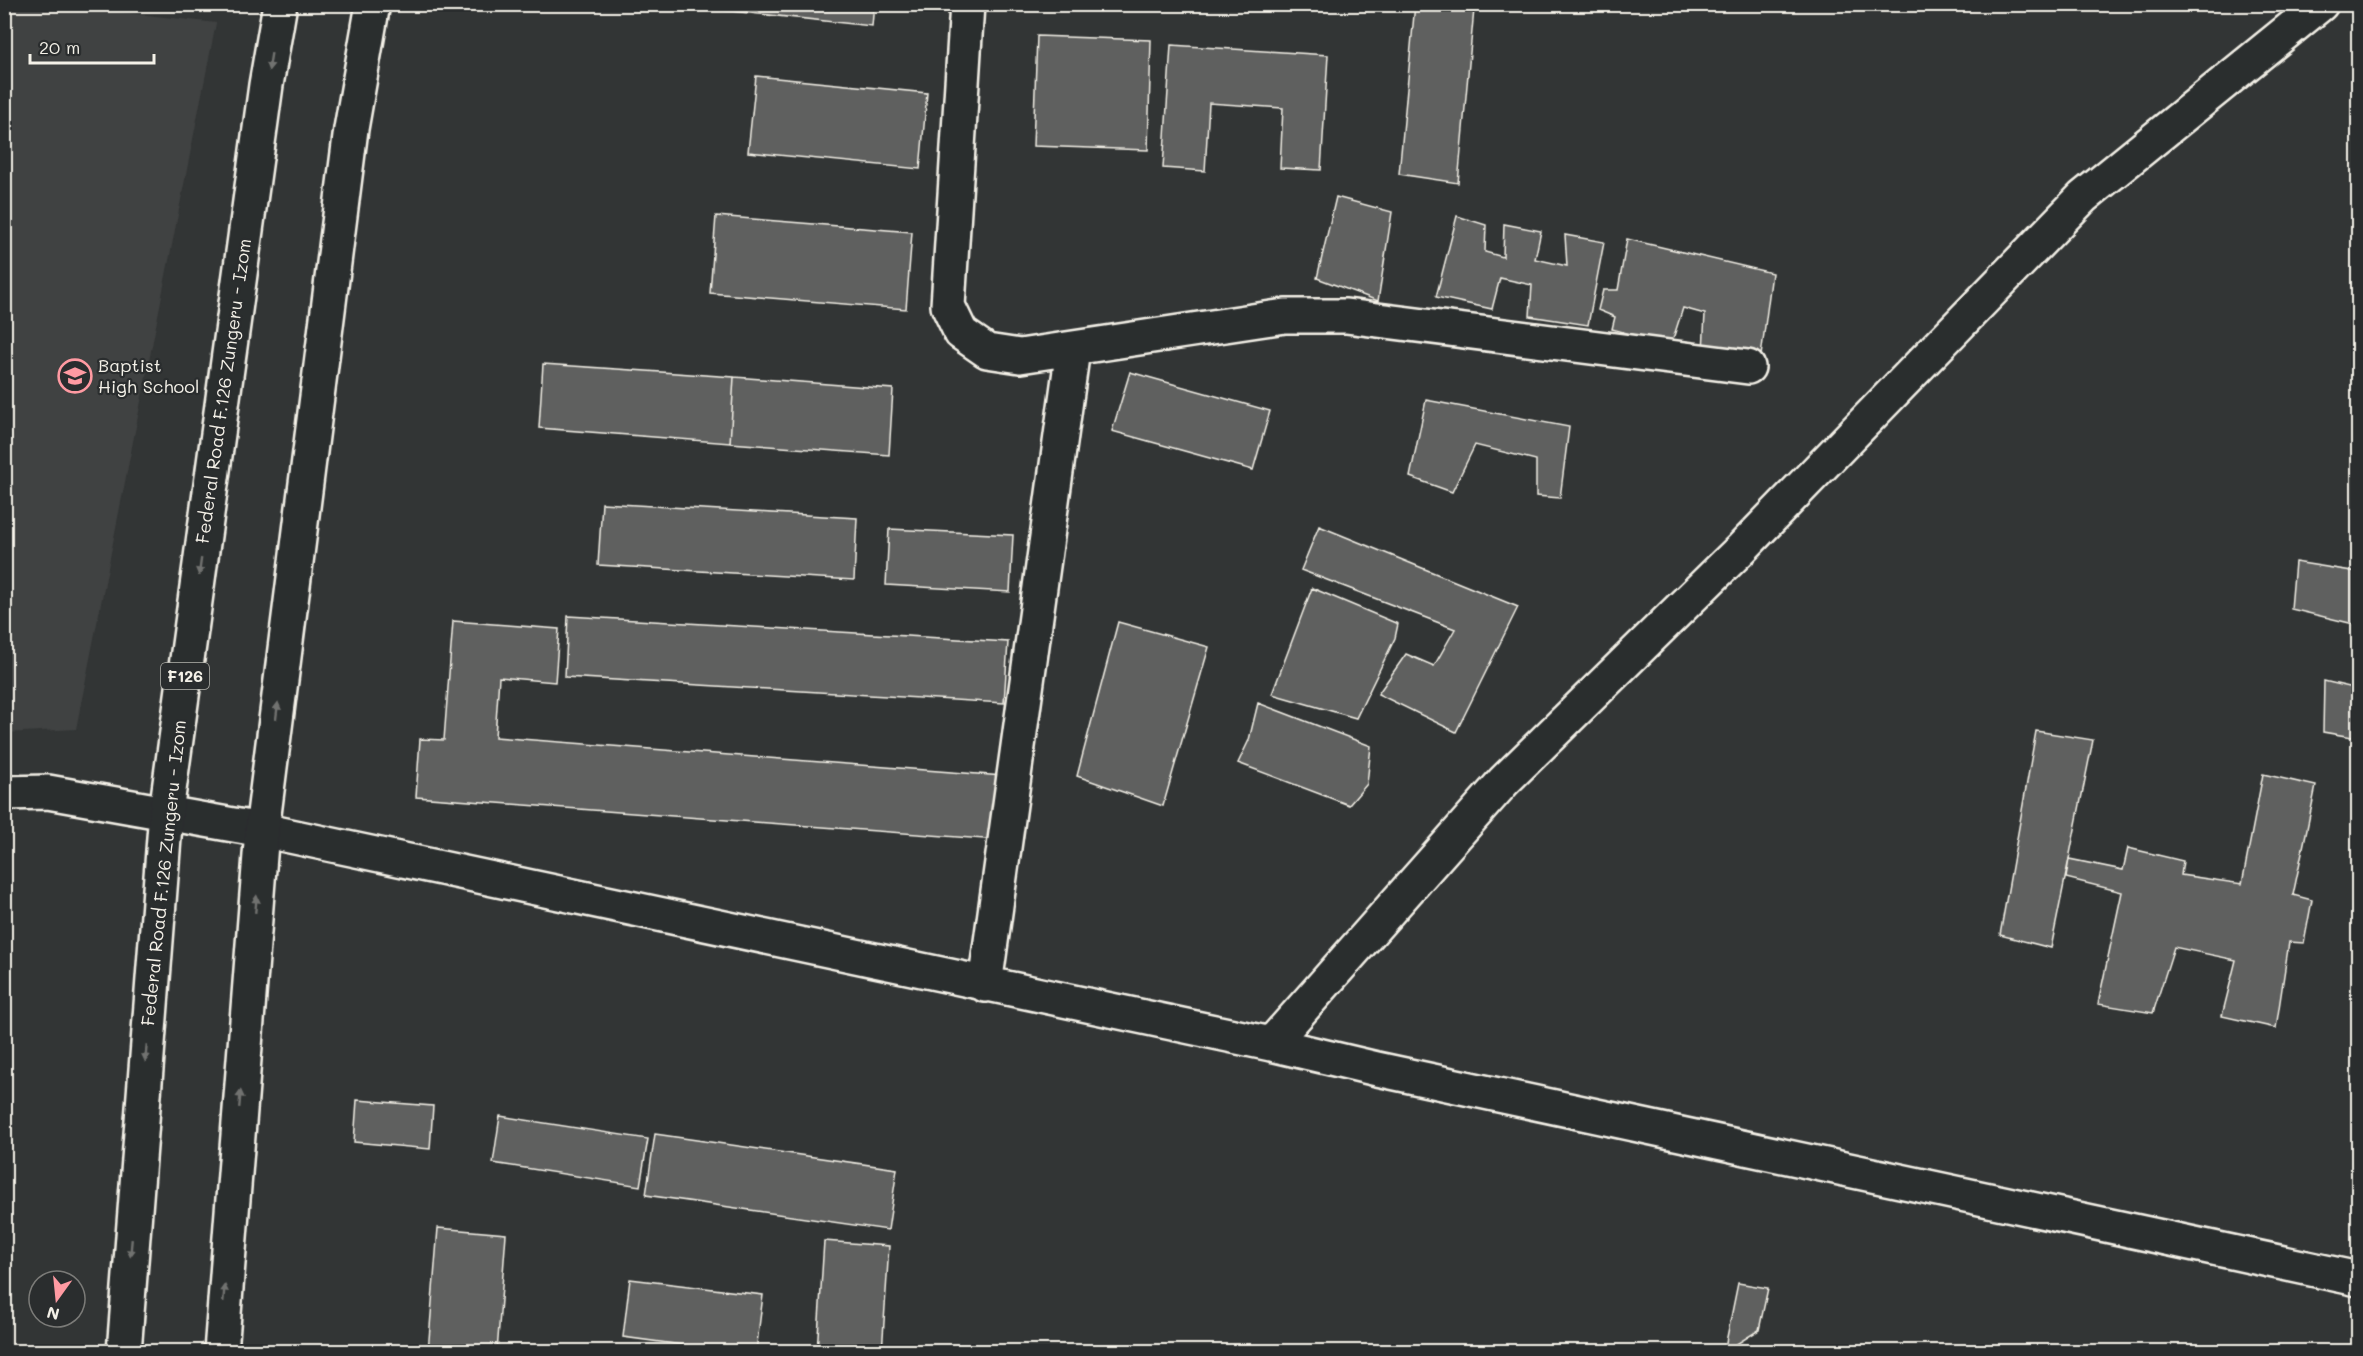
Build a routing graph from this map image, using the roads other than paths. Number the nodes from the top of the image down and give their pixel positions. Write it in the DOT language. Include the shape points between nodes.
graph roads {
  1 [pos="279,4"];
  2 [pos="373,4"];
  3 [pos="967,4"];
  4 [pos="2322,4"];
  5 [pos="1073,348"];
  6 [pos="1748,367"];
  7 [pos="4,793"];
  8 [pos="166,813"];
  9 [pos="262,830"];
  10 [pos="985,985"];
  11 [pos="1271,1044"];
  12 [pos="2358,1279"];
  13 [pos="124,1352"];
  14 [pos="221,1352"];
  1 -- 8 [label="street, Federal Road F.126 Zungeru - Izom / F126, one-way"];
  9 -- 2 [label="street, one-way" via="351,129"];
  3 -- 5 [label="street" via="948,306 961,333 987,351 1020,356"];
  4 -- 11 [label="street" via="2083,197 1742,548 1504,781"];
  5 -- 6 [label="street" via="1285,316 1346,316"];
  5 -- 10 [label="street"];
  7 -- 8 [label="street" via="48,792"];
  8 -- 9 [label="street"];
  8 -- 13 [label="street, Federal Road F.126 Zungeru - Izom / F126, one-way"];
  9 -- 10 [label="street"];
  14 -- 9 [label="street, one-way"];
  10 -- 11 [label="street"];
  11 -- 12 [label="street"];
}
